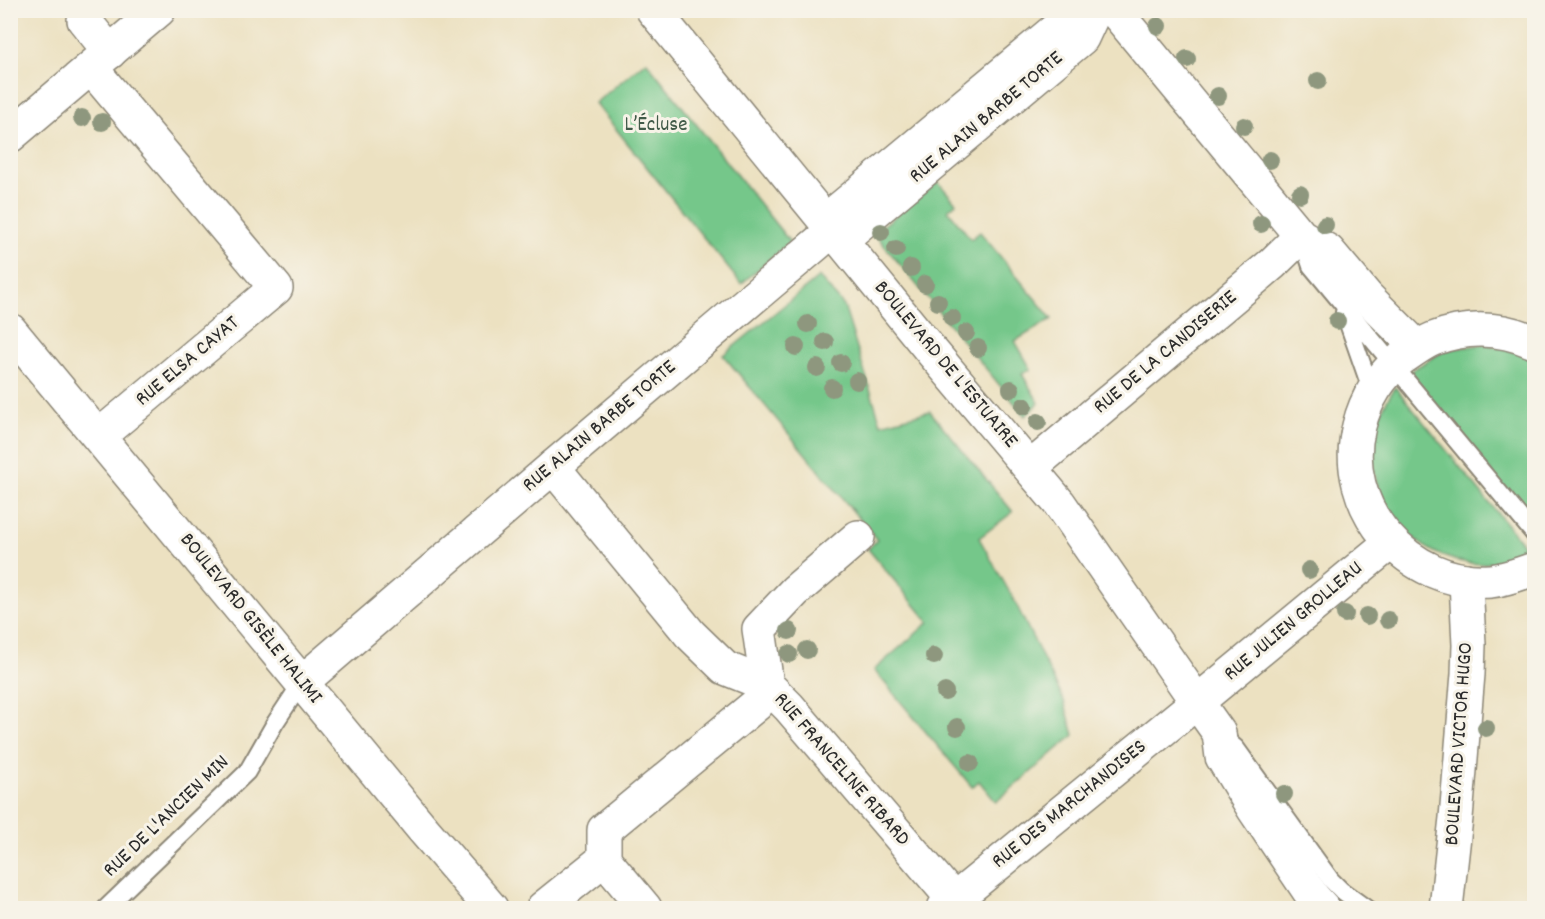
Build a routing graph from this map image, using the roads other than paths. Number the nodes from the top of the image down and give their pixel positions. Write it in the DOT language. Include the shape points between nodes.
graph roads {
  1 [pos="159,10"];
  2 [pos="653,10"];
  3 [pos="1081,10"];
  4 [pos="1095,10"];
  5 [pos="1114,10"];
  6 [pos="84,20"];
  7 [pos="100,60"];
  8 [pos="1008,85"];
  9 [pos="10,136"];
  10 [pos="833,230"];
  11 [pos="1301,236"];
  12 [pos="1341,303"];
  13 [pos="10,330"];
  14 [pos="1534,342"];
  15 [pos="1406,356"];
  16 [pos="1372,392"];
  17 [pos="99,436"];
  18 [pos="553,467"];
  19 [pos="1030,468"];
  20 [pos="1534,534"];
  21 [pos="858,537"];
  22 [pos="1390,542"];
  23 [pos="1534,569"];
  24 [pos="1466,580"];
  25 [pos="302,682"];
  26 [pos="767,684"];
  27 [pos="1197,702"];
  28 [pos="1219,733"];
  29 [pos="604,859"];
  30 [pos="949,904"];
  31 [pos="106,909"];
  32 [pos="491,909"];
  33 [pos="543,909"];
  34 [pos="645,909"];
  35 [pos="1323,909"];
  36 [pos="1365,909"];
  37 [pos="1446,909"];
  1 -- 7 [label="street"];
  2 -- 10 [label="street, BOULEVARD DE L'ESTUAIRE"];
  3 -- 8 [label="street, RUE ALAIN BARBE TORTE" via="1067,20"];
  4 -- 8 [label="street, RUE ALAIN BARBE TORTE" via="1082,38"];
  5 -- 11 [label="street"];
  6 -- 7 [label="street"];
  7 -- 9 [label="street"];
  7 -- 17 [label="street, RUE ELSA CAYAT" via="276,288"];
  8 -- 10 [label="street, RUE ALAIN BARBE TORTE"];
  10 -- 18 [label="street, RUE ALAIN BARBE TORTE"];
  10 -- 19 [label="street, BOULEVARD DE L'ESTUAIRE"];
  11 -- 12 [label="lane" via="1311,266"];
  11 -- 15 [label="street" via="1328,251 1367,297"];
  11 -- 19 [label="street, RUE DE LA CANDISERIE"];
  12 -- 15 [label="lane"];
  12 -- 16 [label="lane"];
  13 -- 17 [label="street, BOULEVARD GISÈLE HALIMI"];
  14 -- 15 [label="street" via="1494,330 1469,330 1422,344"];
  15 -- 16 [label="street" via="1385,373"];
  15 -- 20 [label="lane"];
  16 -- 22 [label="street" via="1357,434 1355,456 1363,499"];
  17 -- 25 [label="street, BOULEVARD GISÈLE HALIMI"];
  18 -- 25 [label="street, RUE ALAIN BARBE TORTE"];
  18 -- 26 [label="street, RUE FRANCELINE RIBARD" via="690,634 725,668"];
  19 -- 27 [label="street, BOULEVARD DE L'ESTUAIRE" via="1080,532"];
  21 -- 26 [label="street" via="795,591 759,629"];
  22 -- 24 [label="street" via="1422,566"];
  22 -- 27 [label="street, RUE JULIEN GROLLEAU"];
  23 -- 24 [label="street" via="1491,581"];
  24 -- 37 [label="street, BOULEVARD VICTOR HUGO" via="1469,645"];
  25 -- 31 [label="lane, RUE DE L'ANCIEN MIN" via="247,772"];
  25 -- 32 [label="street, BOULEVARD GISÈLE HALIMI"];
  26 -- 29 [label="street" via="757,704 604,830"];
  26 -- 30 [label="street, RUE FRANCELINE RIBARD"];
  27 -- 28 [label="street, BOULEVARD DE L'ESTUAIRE"];
  27 -- 30 [label="street, RUE DES MARCHANDISES"];
  28 -- 35 [label="street, BOULEVARD DE L'ESTUAIRE" via="1222,757"];
  28 -- 36 [label="lane, BOULEVARD DE L'ESTUAIRE" via="1236,748 1331,880"];
  29 -- 33 [label="street"];
  29 -- 34 [label="street"];
}
